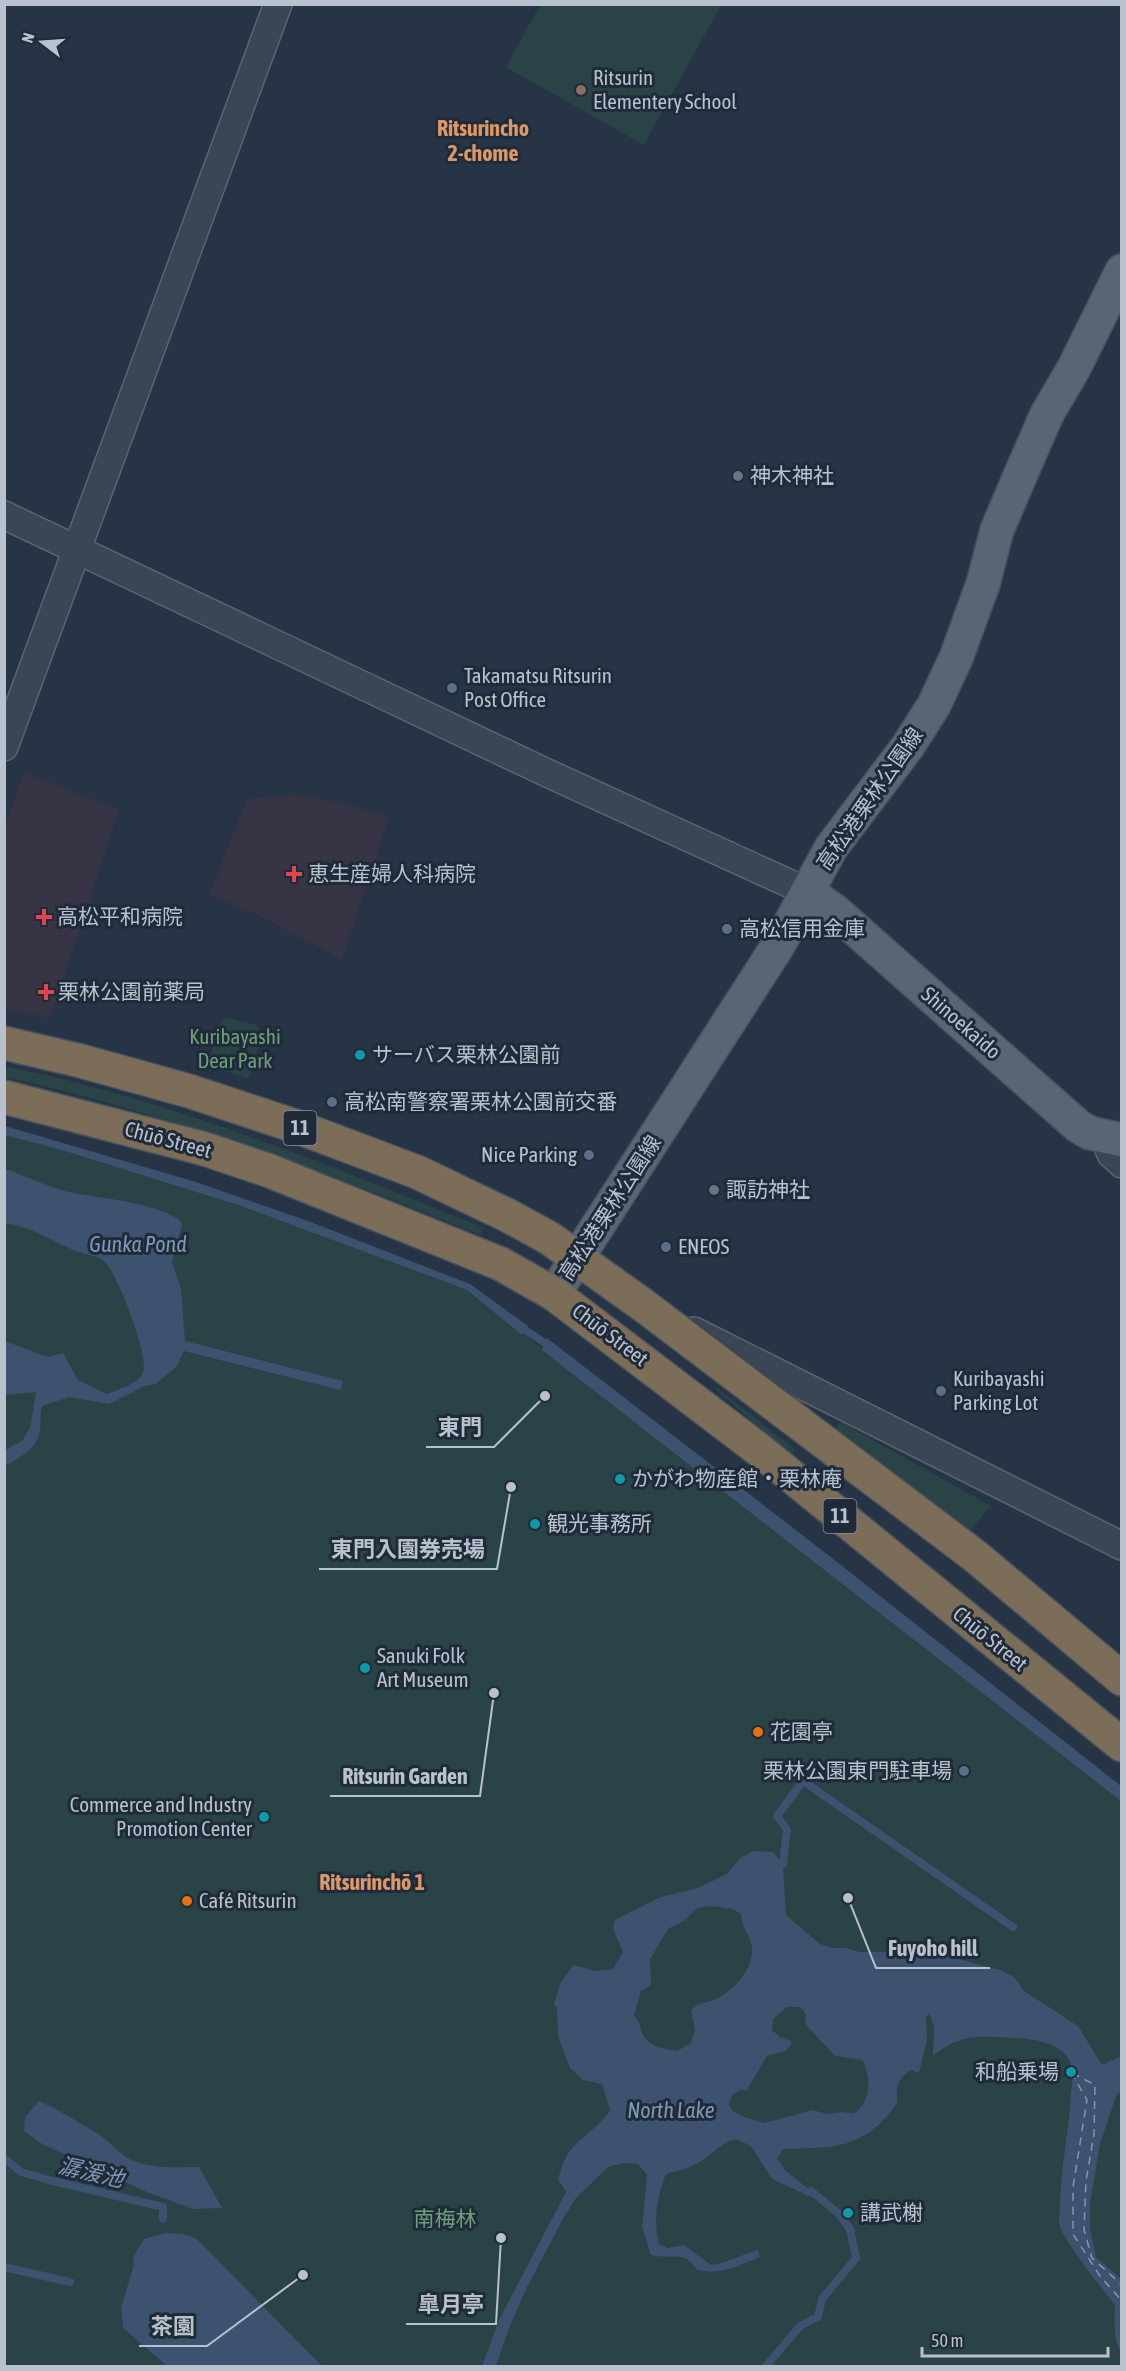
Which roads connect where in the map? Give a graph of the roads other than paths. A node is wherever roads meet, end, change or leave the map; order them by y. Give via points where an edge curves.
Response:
1 (279, 4) edge
2 (1122, 271) edge
3 (4, 514) edge
4 (79, 549) junction
5 (4, 747) edge
6 (808, 892) junction
7 (4, 1043) edge
8 (4, 1097) edge
9 (1112, 1138) edge
10 (1122, 1164) edge
11 (578, 1259) junction
12 (554, 1294) junction
13 (643, 1305) junction
14 (1122, 1546) edge
15 (1122, 1679) edge
16 (1122, 1745) edge

1 - 4 street
2 - 6 main road, 高松港栗林公園線 via 1047,414 1020,476 997,530 977,602 944,685 908,746 831,848
3 - 4 street
4 - 5 street
4 - 6 street via 545,772
6 - 9 main road, Shinoekaido via 836,912 1078,1126
6 - 11 main road, 高松港栗林公園線 via 779,944
7 - 11 highway, Chūō Street / 11 via 189,1090 351,1146 507,1215
8 - 12 highway, Chūō Street / 11 via 205,1149 270,1171 501,1264
9 - 10 street via 1111,1154
11 - 12 main road, 高松港栗林公園線
11 - 13 highway, Chūō Street / 11
12 - 16 highway, Chūō Street / 11 via 758,1449
13 - 14 street
13 - 15 highway, Chūō Street / 11 via 975,1556

